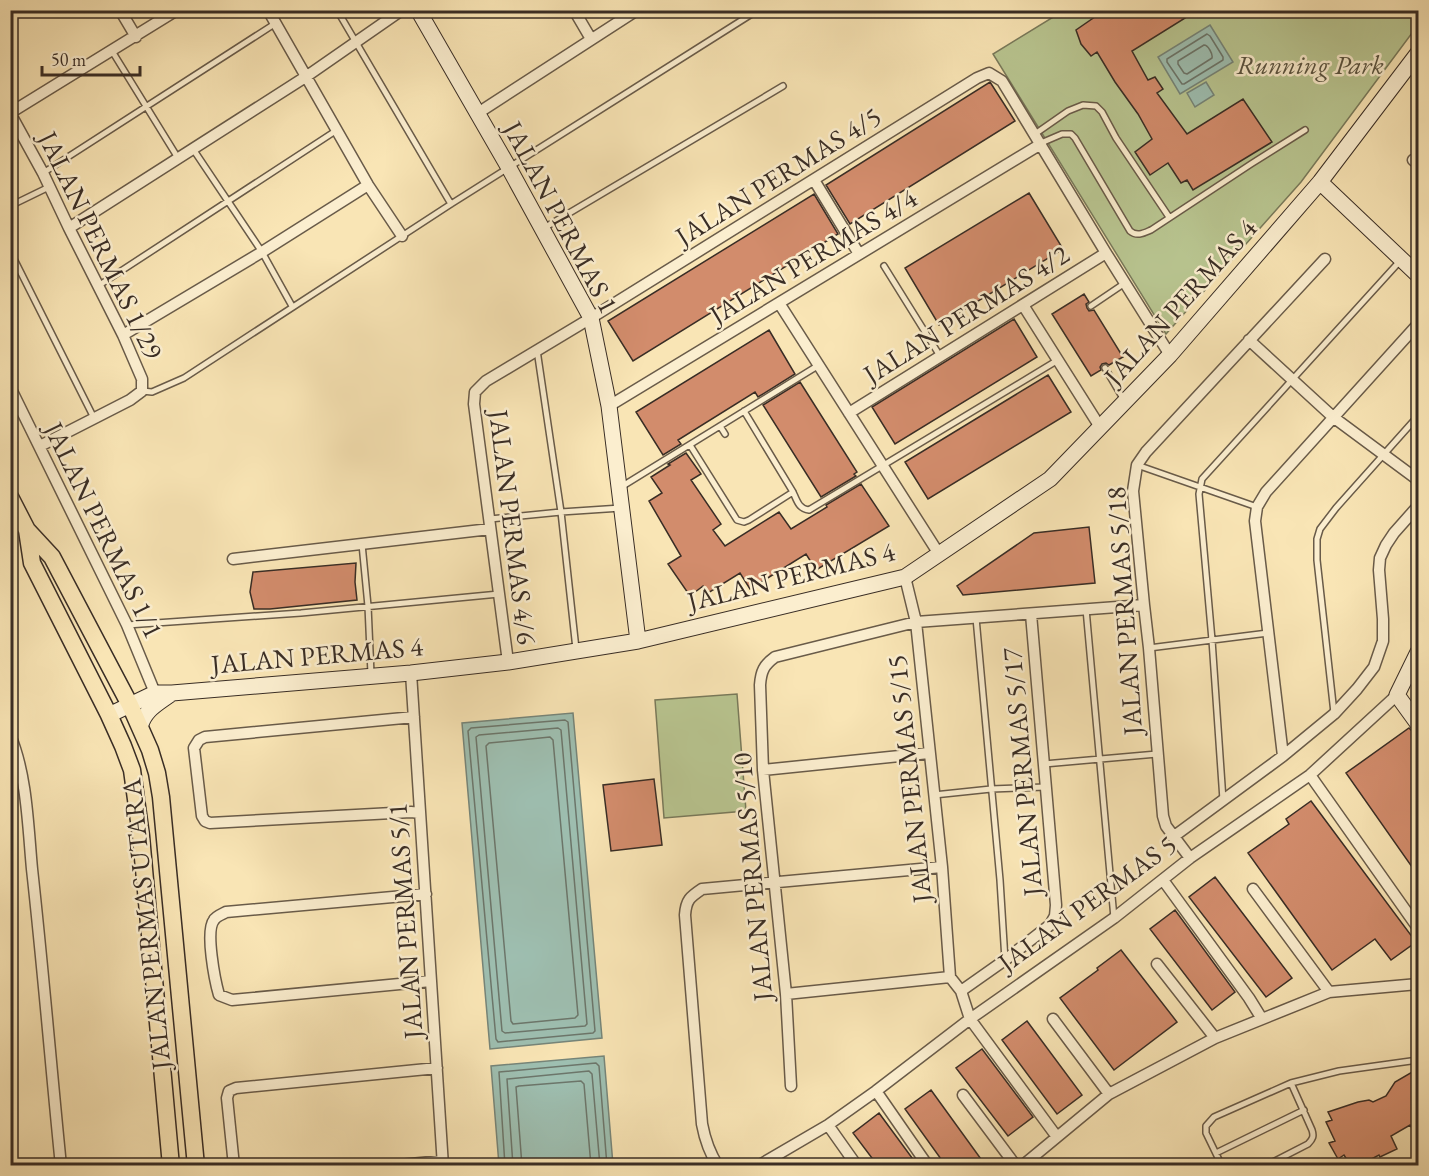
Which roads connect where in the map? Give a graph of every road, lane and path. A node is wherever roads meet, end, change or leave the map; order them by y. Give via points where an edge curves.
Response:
1 (120, 10) edge
2 (177, 10) edge
3 (268, 10) edge
4 (337, 10) edge
5 (402, 10) edge
6 (418, 10) edge
7 (574, 10) edge
8 (638, 10) edge
9 (758, 10) edge
10 (276, 23) junction
11 (136, 37) junction
12 (591, 39) junction
13 (356, 42) junction
14 (112, 51) junction
15 (1419, 53) edge
16 (307, 76) junction
17 (783, 86) dead end
18 (146, 106) junction
19 (10, 113) edge
20 (478, 113) junction
21 (338, 130) junction
22 (1305, 130) dead end
23 (1038, 139) junction
24 (193, 149) junction
25 (178, 158) junction
26 (509, 168) junction
27 (43, 172) junction
28 (814, 180) junction
29 (1320, 182) junction
30 (368, 185) junction
31 (50, 187) junction
32 (228, 201) junction
33 (451, 204) junction
34 (10, 206) edge
35 (1169, 217) junction
36 (69, 228) junction
37 (543, 229) junction
38 (402, 236) junction
39 (10, 251) edge
40 (262, 252) junction
41 (1106, 253) junction
42 (859, 254) junction
43 (1402, 258) junction
44 (1325, 259) dead end
45 (884, 266) dead end
46 (1419, 275) edge
47 (1125, 283) junction
48 (98, 286) junction
49 (779, 303) junction
50 (1023, 305) junction
51 (292, 306) junction
52 (1091, 306) dead end
53 (591, 318) junction
54 (1419, 324) edge
55 (123, 335) junction
56 (1249, 340) junction
57 (537, 350) junction
58 (1170, 355) junction
59 (940, 356) junction
60 (1058, 360) junction
61 (819, 365) junction
62 (1105, 368) dead end
63 (1293, 379) junction
64 (10, 387) edge
65 (142, 391) junction
66 (1125, 402) junction
67 (609, 406) junction
68 (744, 411) junction
69 (849, 413) junction
70 (1419, 416) edge
71 (1333, 417) junction
72 (94, 418) junction
73 (720, 426) junction
74 (1100, 427) junction
75 (725, 434) dead end
76 (690, 445) junction
77 (40, 446) junction
78 (1383, 455) junction
79 (1137, 465) junction
80 (883, 466) junction
81 (1419, 480) edge
82 (620, 487) junction
83 (1201, 487) junction
84 (793, 492) junction
85 (12, 502) edge
86 (1419, 506) edge
87 (1257, 507) junction
88 (623, 508) junction
89 (561, 512) junction
90 (489, 524) junction
91 (27, 530) junction
92 (362, 544) junction
93 (939, 554) junction
94 (233, 559) dead end
95 (905, 577) junction
96 (499, 594) junction
97 (1144, 605) junction
98 (368, 606) junction
99 (1086, 609) junction
100 (1031, 614) junction
101 (976, 618) junction
102 (916, 622) junction
103 (127, 625) junction
104 (1268, 633) junction
105 (1212, 640) junction
106 (638, 641) junction
107 (1149, 648) junction
108 (576, 651) junction
109 (1419, 652) edge
110 (508, 662) junction
111 (411, 673) junction
112 (371, 677) junction
113 (155, 693) junction
114 (172, 693) junction
115 (1397, 695) junction
116 (130, 705) junction
117 (1334, 714) junction
118 (109, 715) junction
119 (414, 717) junction
120 (1419, 724) edge
121 (140, 727) junction
122 (10, 735) edge
123 (929, 753) junction
124 (1157, 754) junction
125 (1283, 756) junction
126 (1101, 758) junction
127 (1044, 764) junction
128 (763, 770) junction
129 (1310, 775) junction
130 (1046, 787) junction
131 (991, 789) junction
132 (934, 795) junction
133 (1222, 800) junction
134 (420, 813) junction
135 (1173, 837) junction
136 (1190, 858) junction
137 (942, 867) junction
138 (1163, 880) junction
139 (775, 882) junction
140 (1253, 889) dead end
141 (426, 894) junction
142 (1114, 918) junction
143 (1419, 928) edge
144 (1005, 960) junction
145 (1156, 964) dead end
146 (950, 977) junction
147 (431, 981) junction
148 (1419, 984) edge
149 (961, 991) junction
150 (1329, 992) junction
151 (786, 994) junction
152 (970, 1019) junction
153 (1053, 1019) dead end
154 (1262, 1019) junction
155 (1215, 1038) junction
156 (1419, 1060) edge
157 (437, 1068) junction
158 (1291, 1083) junction
159 (791, 1086) dead end
160 (876, 1091) junction
161 (1109, 1094) junction
162 (963, 1095) dead end
163 (1304, 1110) junction
164 (828, 1125) junction
165 (1057, 1137) junction
166 (1216, 1153) junction
167 (775, 1156) junction
168 (443, 1163) edge
169 (61, 1166) edge
170 (171, 1166) edge
171 (196, 1166) edge
172 (234, 1166) edge
173 (388, 1166) edge
174 (718, 1166) edge
175 (758, 1166) edge
176 (782, 1166) edge
177 (857, 1166) edge
178 (928, 1166) edge
179 (1016, 1166) edge
180 (1022, 1166) edge
181 (1222, 1166) edge
182 (1265, 1166) edge

1 - 11 street
2 - 11 street
3 - 10 street
4 - 13 lane
5 - 13 street
6 - 20 street, JALAN PERMAS 1
7 - 12 street
8 - 12 street
9 - 26 lane
10 - 16 street
10 - 18 lane
11 - 14 street
12 - 20 street
13 - 16 street
13 - 33 lane
14 - 18 lane
14 - 19 street
15 - 29 street, JALAN PERMAS 4
16 - 21 street
16 - 24 street
17 - 37 lane
18 - 25 lane
18 - 27 lane
19 - 27 street, JALAN PERMAS 1/29
20 - 26 street, JALAN PERMAS 1
21 - 30 street
21 - 32 lane
22 - 35 lane
23 - 28 street, JALAN PERMAS 4/5 via 1002,81 989,73
23 - 35 lane via 1071,134 1133,233 1146,232
23 - 35 lane via 1068,111 1083,105 1096,106
23 - 41 street
23 - 42 street, JALAN PERMAS 4/4
24 - 25 street
24 - 32 lane
25 - 36 street
26 - 33 lane
26 - 37 street, JALAN PERMAS 1
27 - 31 street, JALAN PERMAS 1/29
28 - 42 street
28 - 53 street, JALAN PERMAS 4/5
29 - 43 street
29 - 58 street, JALAN PERMAS 4
30 - 38 street
30 - 40 street
31 - 34 lane
31 - 36 street, JALAN PERMAS 1/29
32 - 40 lane
32 - 48 lane
33 - 38 lane
36 - 48 street, JALAN PERMAS 1/29
37 - 53 street, JALAN PERMAS 1
38 - 51 lane
39 - 72 lane
40 - 51 lane
40 - 55 street
41 - 47 street
41 - 50 street, JALAN PERMAS 4/2
42 - 49 street, JALAN PERMAS 4/4
43 - 46 street
43 - 63 lane
44 - 56 street, JALAN PERMAS 5/18
45 - 59 lane
47 - 52 lane
47 - 58 street
48 - 55 street, JALAN PERMAS 1/29
49 - 61 street
49 - 67 street, JALAN PERMAS 4/4
50 - 59 street, JALAN PERMAS 4/2
50 - 60 street
51 - 65 lane via 184,378 152,392
53 - 57 street, JALAN PERMAS 4/6
53 - 67 street, JALAN PERMAS 1
54 - 71 street
55 - 65 street, JALAN PERMAS 1/29 via 142,379
56 - 63 street
56 - 79 street, JALAN PERMAS 5/18
57 - 89 lane
57 - 90 street, JALAN PERMAS 4/6 via 475,392
58 - 66 street, JALAN PERMAS 4
59 - 69 street, JALAN PERMAS 4/2
60 - 74 street
60 - 80 lane
61 - 68 lane
61 - 69 street
62 - 66 lane
63 - 71 street
63 - 83 lane via 1202,479
64 - 77 street, JALAN PERMAS 1/1
65 - 72 street, JALAN PERMAS 1/29
66 - 74 street, JALAN PERMAS 4
67 - 82 street, JALAN PERMAS 1
68 - 73 lane
68 - 84 lane
69 - 80 street
70 - 78 lane
71 - 78 street
71 - 87 street
72 - 77 street, JALAN PERMAS 1/29
73 - 75 lane
73 - 76 lane
74 - 93 street, JALAN PERMAS 4 via 1050,479
76 - 82 lane
76 - 84 lane via 737,520 749,520
77 - 103 street, JALAN PERMAS 1/1
78 - 81 street
78 - 117 lane via 1336,508 1317,539
79 - 83 lane
79 - 97 street, JALAN PERMAS 5/18 via 1133,491
80 - 84 lane via 809,510 799,506
80 - 93 street
82 - 88 street, JALAN PERMAS 1
83 - 87 lane
83 - 105 lane
85 - 91 main road, JALAN PERMAS UTARA
86 - 117 street via 1394,533 1380,558 1383,641 1374,667
87 - 104 street via 1255,521
88 - 89 lane
88 - 106 street, JALAN PERMAS 1
89 - 90 lane
89 - 108 lane
90 - 92 street
90 - 96 street, JALAN PERMAS 4/6
91 - 116 main road, JALAN PERMAS UTARA via 52,557
91 - 118 main road, JALAN PERMAS UTARA via 32,562
92 - 94 street
92 - 98 lane
93 - 95 street, JALAN PERMAS 4
95 - 102 street, JALAN PERMAS 5/15
95 - 106 street, JALAN PERMAS 4
96 - 98 lane
96 - 110 street, JALAN PERMAS 4/6
97 - 99 street
97 - 107 street, JALAN PERMAS 5/18
98 - 103 lane
98 - 112 lane
99 - 100 street
99 - 126 lane
100 - 101 street
100 - 127 street, JALAN PERMAS 5/17
101 - 102 street
101 - 131 lane
102 - 123 street, JALAN PERMAS 5/15
102 - 128 street, JALAN PERMAS 5/10 via 775,657 765,664 760,685
103 - 113 street, JALAN PERMAS 1/1
104 - 105 lane
104 - 125 street
105 - 107 lane
105 - 133 lane
106 - 108 street, JALAN PERMAS 4
107 - 124 street, JALAN PERMAS 5/18
108 - 110 street, JALAN PERMAS 4
109 - 115 street, JALAN PERMAS 5
110 - 111 street, JALAN PERMAS 4
111 - 112 street, JALAN PERMAS 4
111 - 119 street, JALAN PERMAS 5/1
112 - 114 street, JALAN PERMAS 4
113 - 114 street, JALAN PERMAS 4
113 - 116 street, JALAN PERMAS 4
114 - 121 street via 149,710
115 - 120 street
115 - 129 street, JALAN PERMAS 5
116 - 118 street, JALAN PERMAS 4
116 - 121 main road, JALAN PERMAS UTARA
117 - 125 street
118 - 170 main road, JALAN PERMAS UTARA via 132,770 136,798
119 - 134 street, JALAN PERMAS 5/1
119 - 134 street via 205,737 194,748 202,816 210,824
121 - 171 main road, JALAN PERMAS UTARA via 157,773 161,797
122 - 169 street via 22,776
123 - 128 street
123 - 132 street, JALAN PERMAS 5/15
124 - 126 lane
124 - 135 street, JALAN PERMAS 5/18 via 1163,816
125 - 133 street
126 - 127 lane
126 - 142 lane
127 - 130 street, JALAN PERMAS 5/17
128 - 139 street, JALAN PERMAS 5/10
129 - 136 street, JALAN PERMAS 5
129 - 143 street
130 - 131 lane
130 - 144 street, JALAN PERMAS 5/17 via 1055,916 1050,925
131 - 132 lane
131 - 144 lane
132 - 137 street, JALAN PERMAS 5/15
133 - 135 street
134 - 141 street, JALAN PERMAS 5/1
135 - 136 street, JALAN PERMAS 5/18
136 - 138 street, JALAN PERMAS 5
137 - 139 street
137 - 146 street, JALAN PERMAS 5/15
138 - 142 street, JALAN PERMAS 5
138 - 154 street
139 - 151 street, JALAN PERMAS 5/10
139 - 174 street via 702,889 686,904 702,1124
140 - 150 street
141 - 147 street, JALAN PERMAS 5/1
141 - 147 street via 226,912 214,919 209,931 219,995 232,1000
142 - 152 street, JALAN PERMAS 5
144 - 149 street
145 - 155 street
146 - 149 street
146 - 151 street
147 - 157 street, JALAN PERMAS 5/1
148 - 150 street
149 - 152 street
150 - 154 street
151 - 159 street, JALAN PERMAS 5/10
152 - 160 street, JALAN PERMAS 5
152 - 165 street
153 - 161 street
154 - 155 street
155 - 161 street
156 - 158 lane via 1339,1071
157 - 168 street, JALAN PERMAS 5/1
157 - 172 street via 229,1091
158 - 163 lane
158 - 166 lane via 1214,1117 1206,1132
160 - 164 street, JALAN PERMAS 5
160 - 178 street
161 - 165 street
162 - 179 street
163 - 166 lane
163 - 182 lane via 1313,1140
164 - 167 street, JALAN PERMAS 5
164 - 177 street
165 - 180 street
166 - 181 lane
167 - 175 street, JALAN PERMAS 5
167 - 176 street
168 - 173 street

